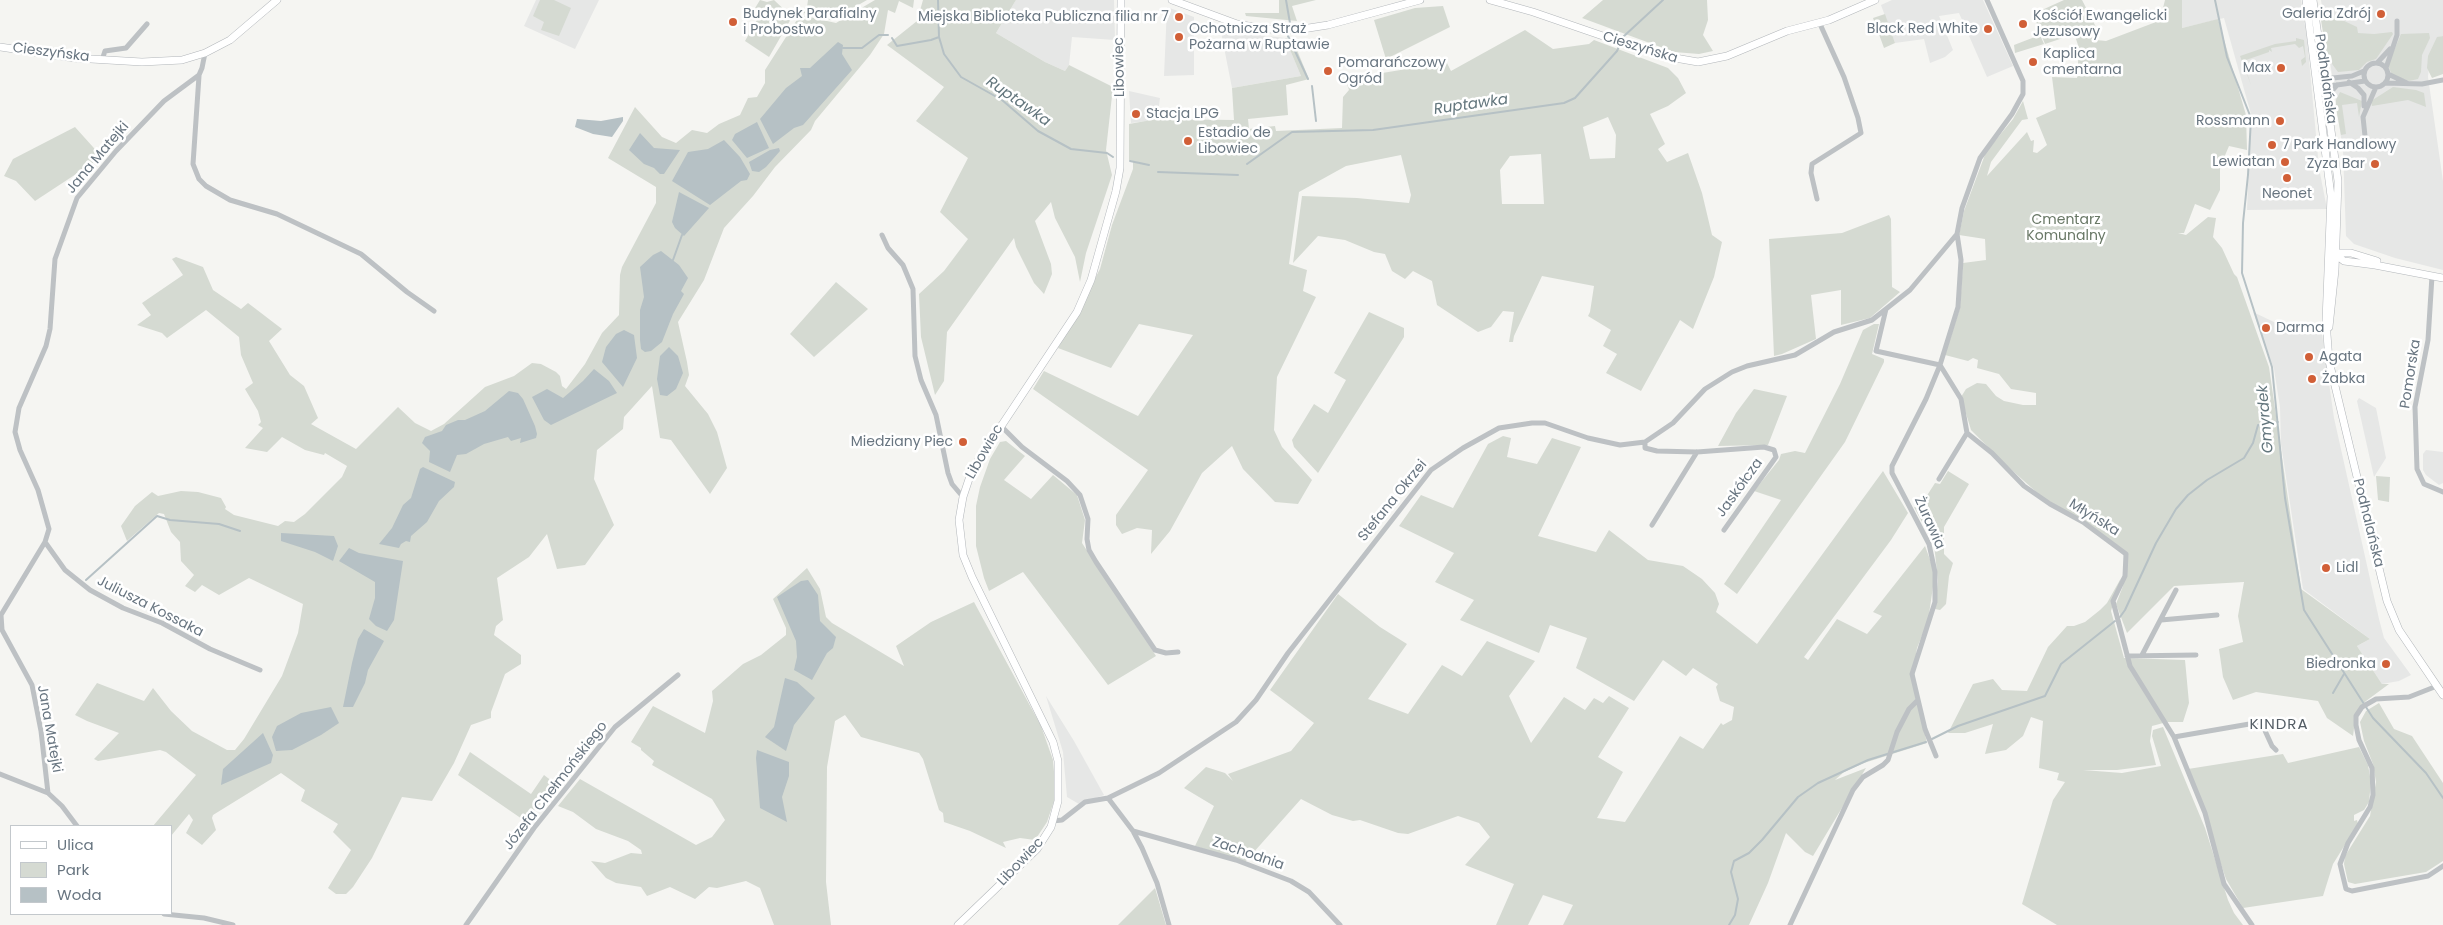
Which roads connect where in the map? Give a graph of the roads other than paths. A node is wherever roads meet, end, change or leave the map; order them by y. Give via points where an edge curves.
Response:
1 (277, 0) edge
2 (1172, 0) edge
3 (1420, 0) edge
4 (1490, 0) edge
5 (1874, 0) edge
6 (1987, 0) edge
7 (2306, 0) edge
8 (2313, 0) edge
9 (1120, 2) edge
10 (2397, 21) dead end
11 (147, 24) dead end
12 (1820, 24) junction
13 (0, 47) edge
14 (2392, 47) junction
15 (205, 54) junction
16 (102, 60) junction
17 (2377, 62) junction
18 (2323, 66) junction
19 (2386, 68) junction
20 (2364, 72) junction
21 (2388, 74) junction
22 (199, 75) junction
23 (2336, 78) junction
24 (2443, 80) edge
25 (2349, 82) junction
26 (2365, 82) junction
27 (2320, 83) junction
28 (2385, 83) junction
29 (2338, 84) junction
30 (2410, 84) junction
31 (2376, 87) junction
32 (2365, 100) junction
33 (2328, 104) junction
34 (2363, 117) junction
35 (2365, 136) dead end
36 (1817, 199) dead end
37 (1957, 234) junction
38 (882, 235) dead end
39 (2336, 235) junction
40 (2329, 246) junction
41 (2351, 253) junction
42 (2336, 255) junction
43 (2344, 261) junction
44 (2328, 262) junction
45 (2401, 269) junction
46 (2335, 270) junction
47 (2432, 276) junction
48 (2443, 278) edge
49 (1886, 309) junction
50 (434, 310) dead end
51 (2327, 337) junction
52 (1940, 365) junction
53 (1000, 425) junction
54 (1967, 433) junction
55 (1645, 442) junction
56 (1696, 452) junction
57 (1939, 479) dead end
58 (2443, 492) edge
59 (963, 497) junction
60 (1652, 525) dead end
61 (1724, 530) dead end
62 (44, 542) junction
63 (2176, 590) dead end
64 (2217, 614) dead end
65 (2161, 620) junction
66 (1178, 652) dead end
67 (2142, 655) junction
68 (2196, 655) dead end
69 (2127, 656) junction
70 (260, 670) dead end
71 (678, 675) dead end
72 (2437, 686) junction
73 (2443, 694) edge
74 (1917, 701) junction
75 (2174, 737) junction
76 (2276, 750) dead end
77 (1936, 756) dead end
78 (0, 774) edge
79 (48, 793) junction
80 (1108, 798) junction
81 (1053, 820) junction
82 (76, 825) edge
83 (1133, 831) junction
84 (2443, 866) edge
85 (172, 915) edge
86 (233, 925) edge
87 (466, 925) edge
88 (958, 925) edge
89 (1169, 925) edge
90 (1340, 925) edge
91 (1790, 925) edge
92 (2252, 925) edge

1 - 15 street, Cieszyńska via 238,34
2 - 3 street via 1237,24 1288,30 1328,25
4 - 12 street, Cieszyńska via 1666,58 1698,62 1727,56 1786,31
5 - 12 street, Cieszyńska
6 - 37 street, Stefana Okrzei via 2024,88 2012,114 1980,158 1962,208
7 - 27 street, Podhalańska
8 - 18 street, Podhalańska
9 - 53 street, Libowiec via 1121,157 1111,210 1085,296 1077,312
10 - 14 street via 2397,35
11 - 16 street, Cieszyńska via 126,48 105,51
12 - 36 street via 1844,77 1861,133 1812,164
13 - 16 street, Cieszyńska
14 - 17 street
14 - 19 street
15 - 16 street, Cieszyńska via 162,62
15 - 22 street
17 - 19 street
17 - 20 street via 2367,65
18 - 23 street
18 - 27 street, Podhalańska
19 - 21 street
20 - 23 street
20 - 26 street
21 - 28 street
21 - 30 street
22 - 50 street via 193,164 199,179 230,200 276,214 361,254
22 - 62 street, Jana Matejki via 164,101 78,195 55,259 50,329 19,408 16,432 49,529
23 - 27 street
24 - 30 street
25 - 26 street
25 - 29 street
25 - 32 street via 2358,88
26 - 31 street
26 - 32 street
27 - 29 street
27 - 33 street, Podhalańska
27 - 40 street, Podhalańska via 2318,99 2331,196
28 - 30 street
28 - 31 street
29 - 33 street via 2330,93
31 - 34 street
32 - 34 street
33 - 39 street, Podhalańska via 2338,181
34 - 35 street
37 - 49 street, Stefana Okrzei via 1910,290
37 - 52 street, Stefana Okrzei via 1961,260 1958,307
38 - 59 street via 910,283 915,356 936,415 948,473
39 - 41 street
39 - 42 street, Podhalańska
40 - 42 street
40 - 44 street, Podhalańska
41 - 42 street
41 - 45 street
42 - 43 street
42 - 44 street
42 - 46 street, Podhalańska
43 - 45 street
43 - 46 street
44 - 51 street, Podhalańska
45 - 47 street
46 - 51 street, Podhalańska
47 - 48 street
47 - 58 street, Pomorska via 2428,340 2415,407 2417,469 2424,484
49 - 52 street via 1876,352
49 - 55 street, Stefana Okrzei via 1872,320 1834,332 1795,355 1732,372 1705,389 1673,423
51 - 72 street, Podhalańska via 2329,362 2387,601 2399,630
52 - 54 street via 1961,399
52 - 74 street, Żurawia via 1892,466 1892,473 1929,544 1935,572 1935,602 1912,674
53 - 59 street, Libowiec via 972,470
53 - 66 street via 1080,495 1088,519 1089,550 1096,562 1155,650
54 - 57 street
54 - 69 street, Młyńska via 2024,486 2083,522 2126,554 2124,576 2114,601
55 - 56 street, Jaskółcza via 1645,448 1657,451
55 - 80 street, Stefana Okrzei via 1620,445 1532,423 1499,428 1442,462 1431,470 1362,558 1248,710 1159,773
56 - 60 street
56 - 61 street, Jaskółcza via 1764,447 1776,452 1776,457
59 - 81 street, Libowiec via 958,530 963,555 1053,742 1060,781
62 - 70 street, Juliusza Kossaka via 65,570 90,590
62 - 79 street, Jana Matejki via 1,615 2,630 32,685
63 - 65 street
64 - 65 street
65 - 67 street
67 - 68 street
67 - 69 street
69 - 75 street, Młyńska via 2133,674
71 - 87 street, Józefa Chełmońskiego via 614,727 534,828
72 - 73 street, Podhalańska
72 - 84 street via 2409,698 2369,702 2356,716 2359,740 2372,768 2373,795 2370,807 2342,855 2341,871 2346,889 2361,889 2428,876
74 - 77 street, Żurawia
74 - 91 street via 1897,732 1888,760 1863,777 1853,790
75 - 76 street via 2261,722
75 - 92 street, Młyńska via 2205,813 2224,884
78 - 79 street
79 - 82 street, Jana Matejki
80 - 81 street, Stefana Okrzei via 1092,799 1062,820
80 - 83 street
81 - 88 street, Libowiec via 1037,849
83 - 89 street via 1157,883
83 - 90 street, Zachodnia via 1236,860 1291,881 1309,892
85 - 86 street

